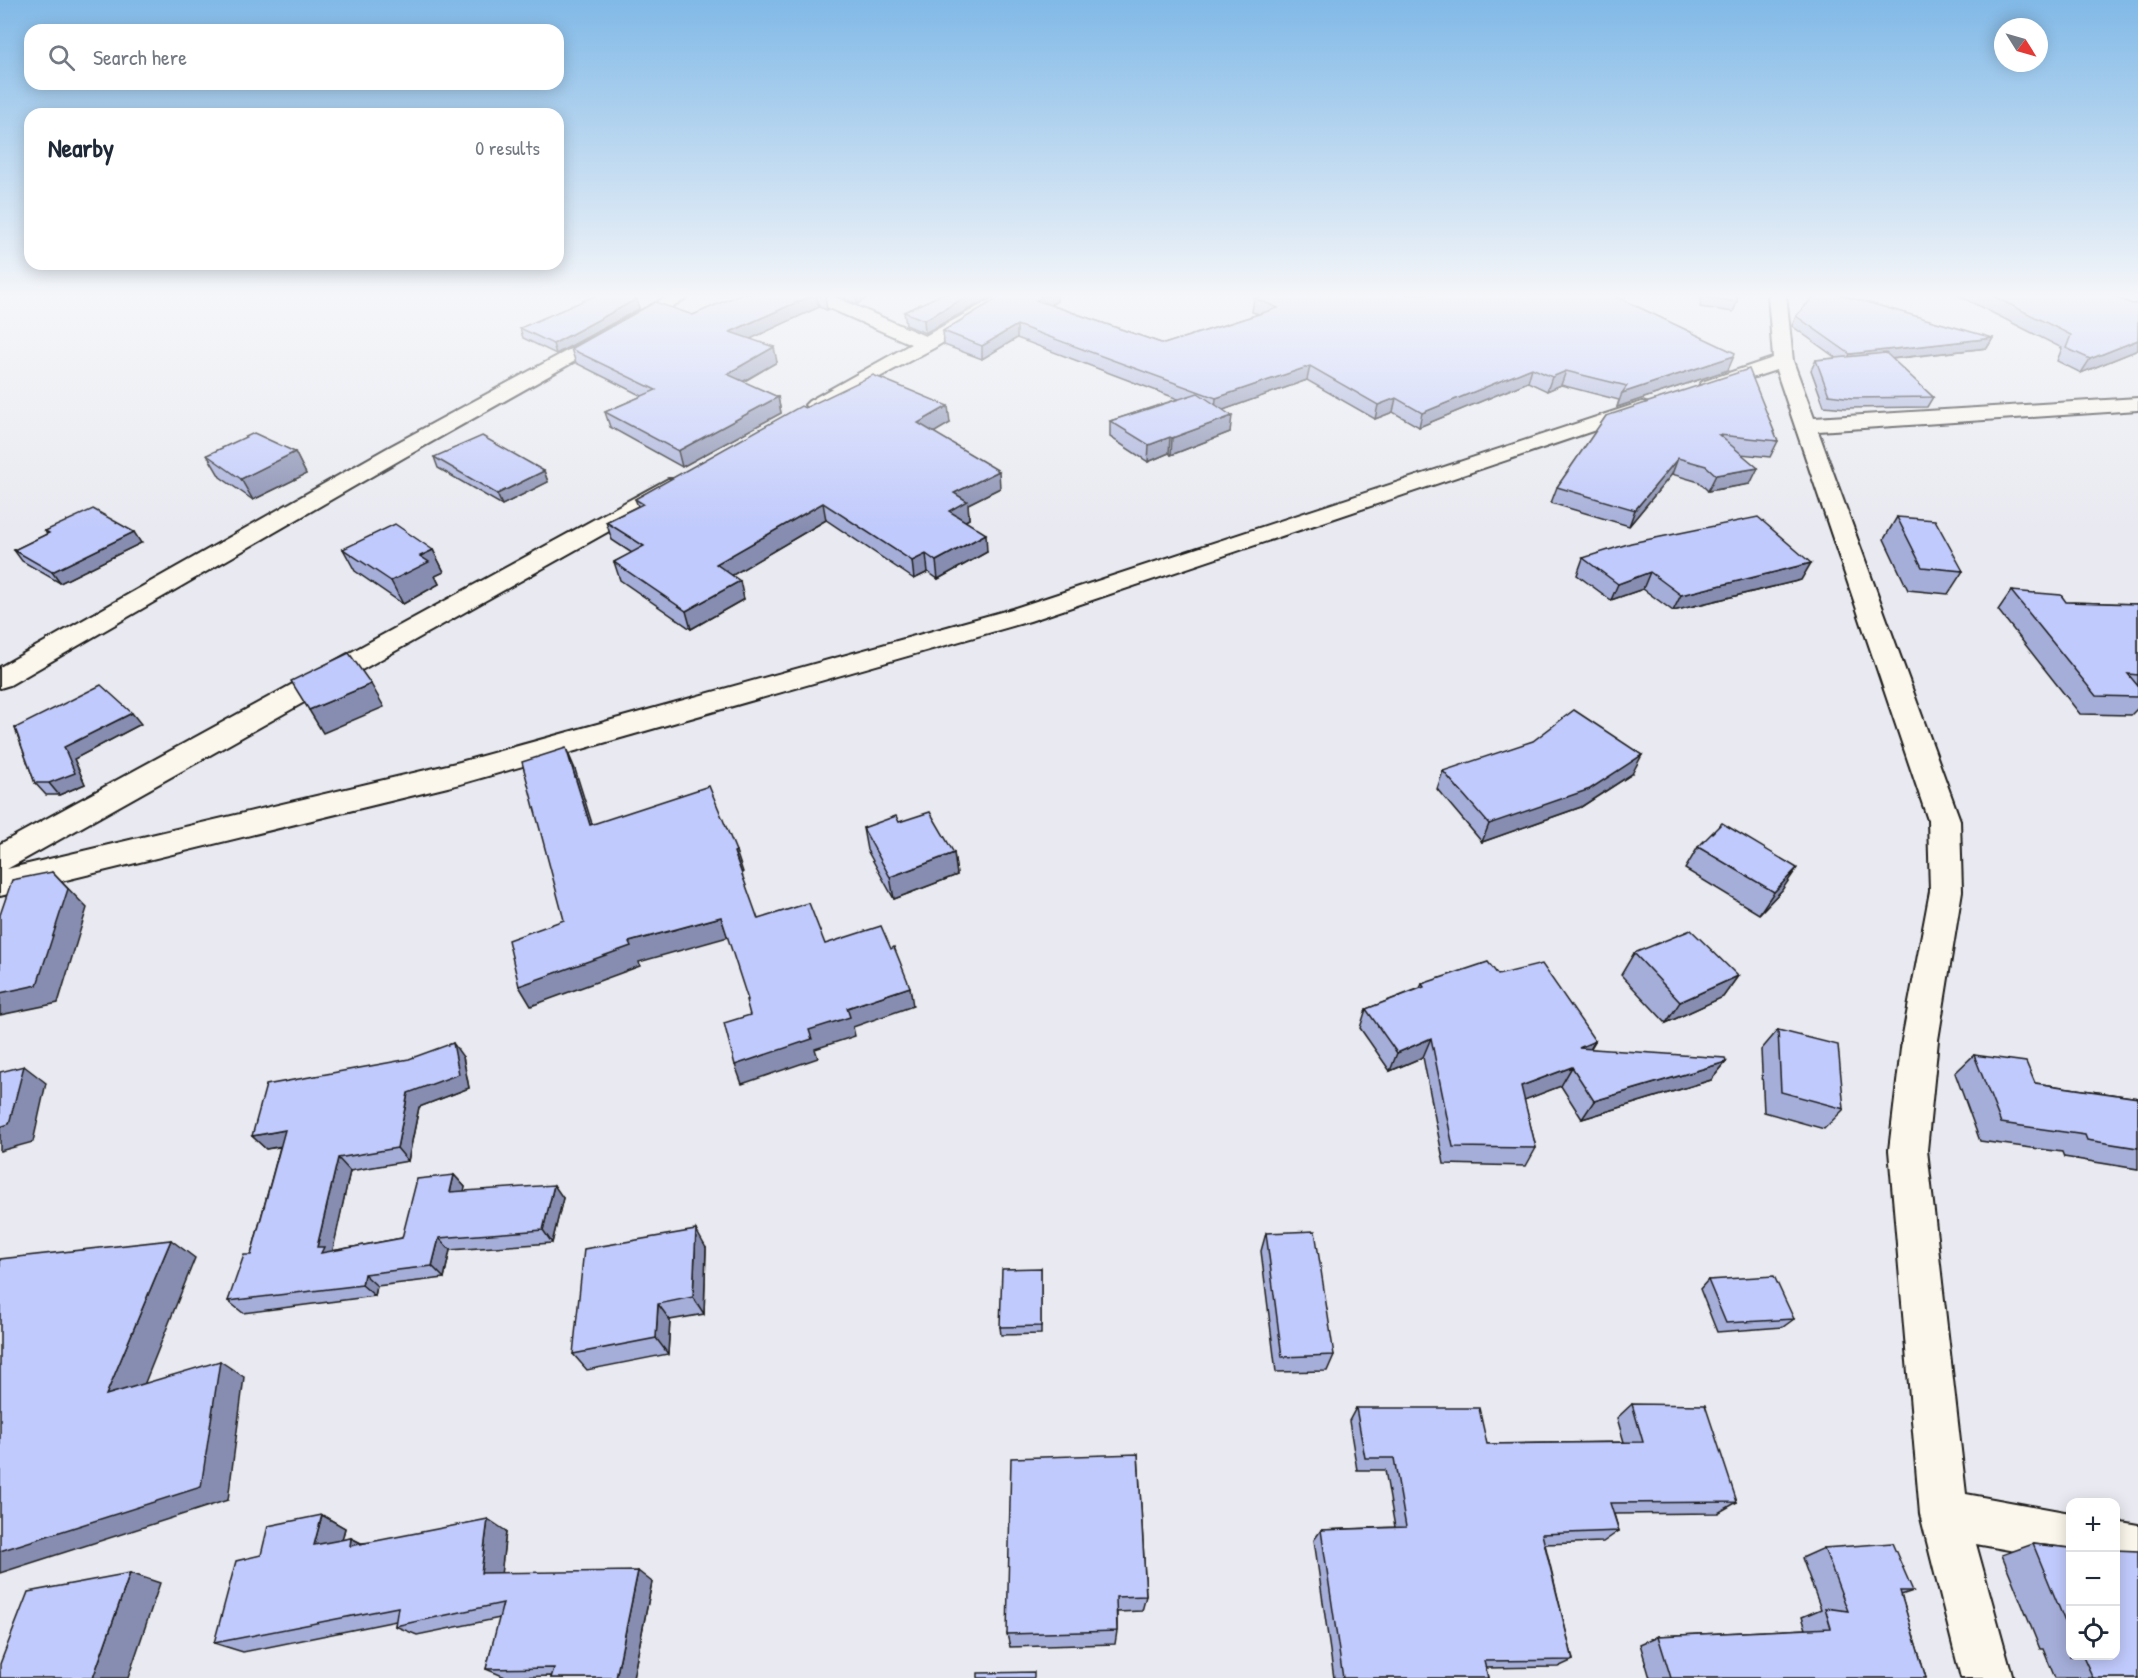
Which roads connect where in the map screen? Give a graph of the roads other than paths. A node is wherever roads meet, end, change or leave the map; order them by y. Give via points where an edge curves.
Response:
1 (542, 372) edge
2 (876, 372) edge
3 (1751, 372) edge
4 (1787, 372) edge
5 (2138, 404) edge
6 (792, 419) edge
7 (1806, 425) junction
8 (698, 471) edge
9 (0, 679) edge
10 (0, 860) edge
11 (0, 883) edge
12 (1944, 1514) junction
13 (2066, 1536) edge
14 (2120, 1546) edge
15 (2138, 1549) edge
16 (1987, 1678) edge

1 - 9 street
2 - 6 street
3 - 11 street via 1022,615 460,773
4 - 7 street
5 - 7 street
7 - 12 street via 1944,820 1946,891 1920,1040 1908,1150
8 - 10 street
12 - 13 street
12 - 16 street
14 - 15 street

